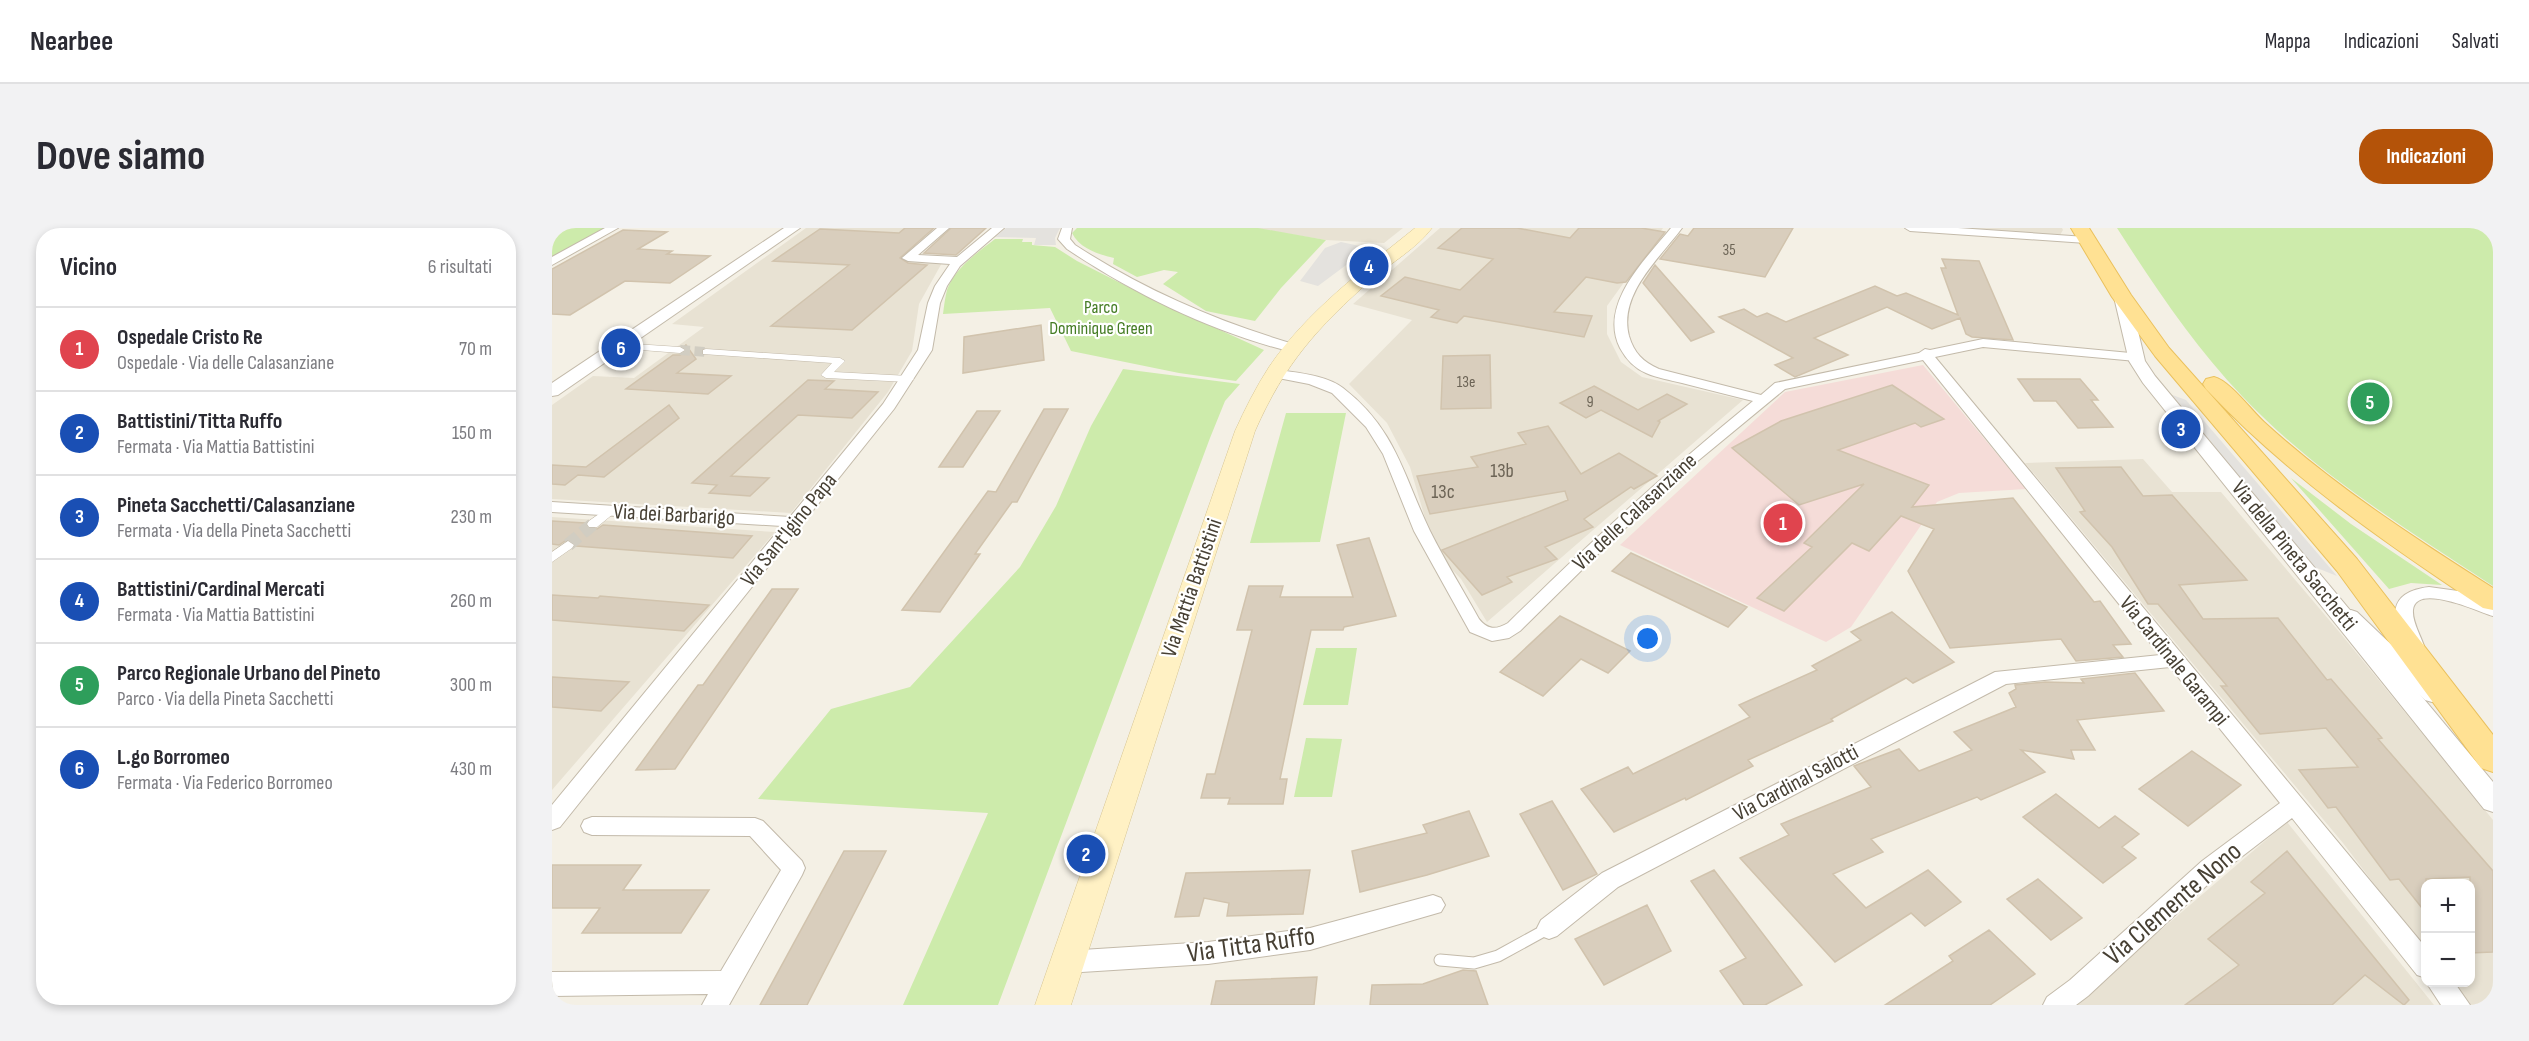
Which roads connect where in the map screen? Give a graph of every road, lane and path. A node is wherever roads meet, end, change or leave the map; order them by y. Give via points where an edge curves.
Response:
1 (613, 228) edge
2 (793, 228) edge
3 (944, 228) edge
4 (999, 228) edge
5 (1067, 228) edge
6 (1424, 228) edge
7 (1677, 228) edge
8 (1910, 228) edge
9 (2089, 232) edge
10 (960, 261) junction
11 (552, 262) edge
12 (2122, 297) junction
13 (619, 346) junction
14 (1292, 348) junction
15 (680, 350) tunnel mouth
16 (706, 352) tunnel mouth
17 (1925, 353) junction
18 (2136, 357) junction
19 (1273, 372) junction
20 (909, 378) junction
21 (552, 391) edge
22 (1762, 399) junction
23 (552, 507) edge
24 (609, 511) junction
25 (796, 522) junction
26 (593, 524) tunnel mouth
27 (568, 545) tunnel mouth
28 (552, 558) edge
29 (2317, 583) junction
30 (2493, 601) edge
31 (2493, 610) edge
32 (2419, 659) junction
33 (2173, 660) junction
34 (2485, 749) edge
35 (2493, 801) edge
36 (2292, 806) junction
37 (552, 821) edge
38 (592, 825) dead end
39 (1433, 905) dead end
40 (1549, 928) joint
41 (1440, 960) dead end
42 (1066, 962) junction
43 (2421, 962) edge
44 (728, 982) junction
45 (552, 984) edge
46 (2442, 987) edge
47 (715, 1005) edge
48 (1053, 1005) edge
49 (2056, 1005) edge
50 (2457, 1005) edge

1 - 11 street
2 - 13 street
3 - 10 street via 908,258
4 - 10 street, Via Sant'Igino Papa
5 - 14 street via 1064,239 1071,247 1170,303 1261,340
6 - 14 main road, Via Mattia Battistini via 1325,311
7 - 22 street via 1624,303 1620,328 1630,355 1654,372
8 - 9 street
9 - 12 main road, Via della Pineta Sacchetti
9 - 30 main road via 2187,354 2260,433 2344,501
10 - 20 street, Via Sant'Igino Papa via 938,293 927,344
12 - 18 street, Via della Pineta Sacchetti
12 - 32 main road, Via della Pineta Sacchetti via 2174,366 2348,565
13 - 15 street
13 - 21 street
14 - 19 main road, Via Mattia Battistini
16 - 20 street via 840,361 826,375
17 - 18 street, Via delle Calasanziane via 1983,343
17 - 22 street, Via delle Calasanziane via 1784,385
17 - 33 street, Via Cardinale Garampi
18 - 29 street, Via della Pineta Sacchetti via 2149,379
19 - 22 street, Via delle Calasanziane via 1337,390 1372,424 1391,454 1422,531 1472,623 1491,636 1514,627 1675,474
19 - 42 main road, Via Mattia Battistini via 1241,442
20 - 25 street, Via Sant'Igino Papa
23 - 24 street, Via dei Barbarigo
24 - 25 street, Via dei Barbarigo
24 - 26 street
25 - 37 street, Via Sant'Igino Papa
27 - 28 street
29 - 34 street
29 - 35 street, Via della Pineta Sacchetti
31 - 32 street, Via della Pineta Sacchetti via 2441,594 2420,593 2410,597 2405,615
32 - 34 main road, Via della Pineta Sacchetti
33 - 36 street, Via Cardinale Garampi
33 - 40 street, Via Cardinal Salotti via 2002,677 1610,880
36 - 43 street, Via Cardinale Garampi
36 - 49 street, Via Clemente Nono via 2210,868
38 - 44 street via 755,827 794,868
39 - 42 street, Via Titta Ruffo via 1310,939 1208,953
40 - 41 lane, Via Cardinal Salotti via 1498,956 1474,963
42 - 48 main road, Via Mattia Battistini
44 - 45 street
44 - 47 street
46 - 50 street

